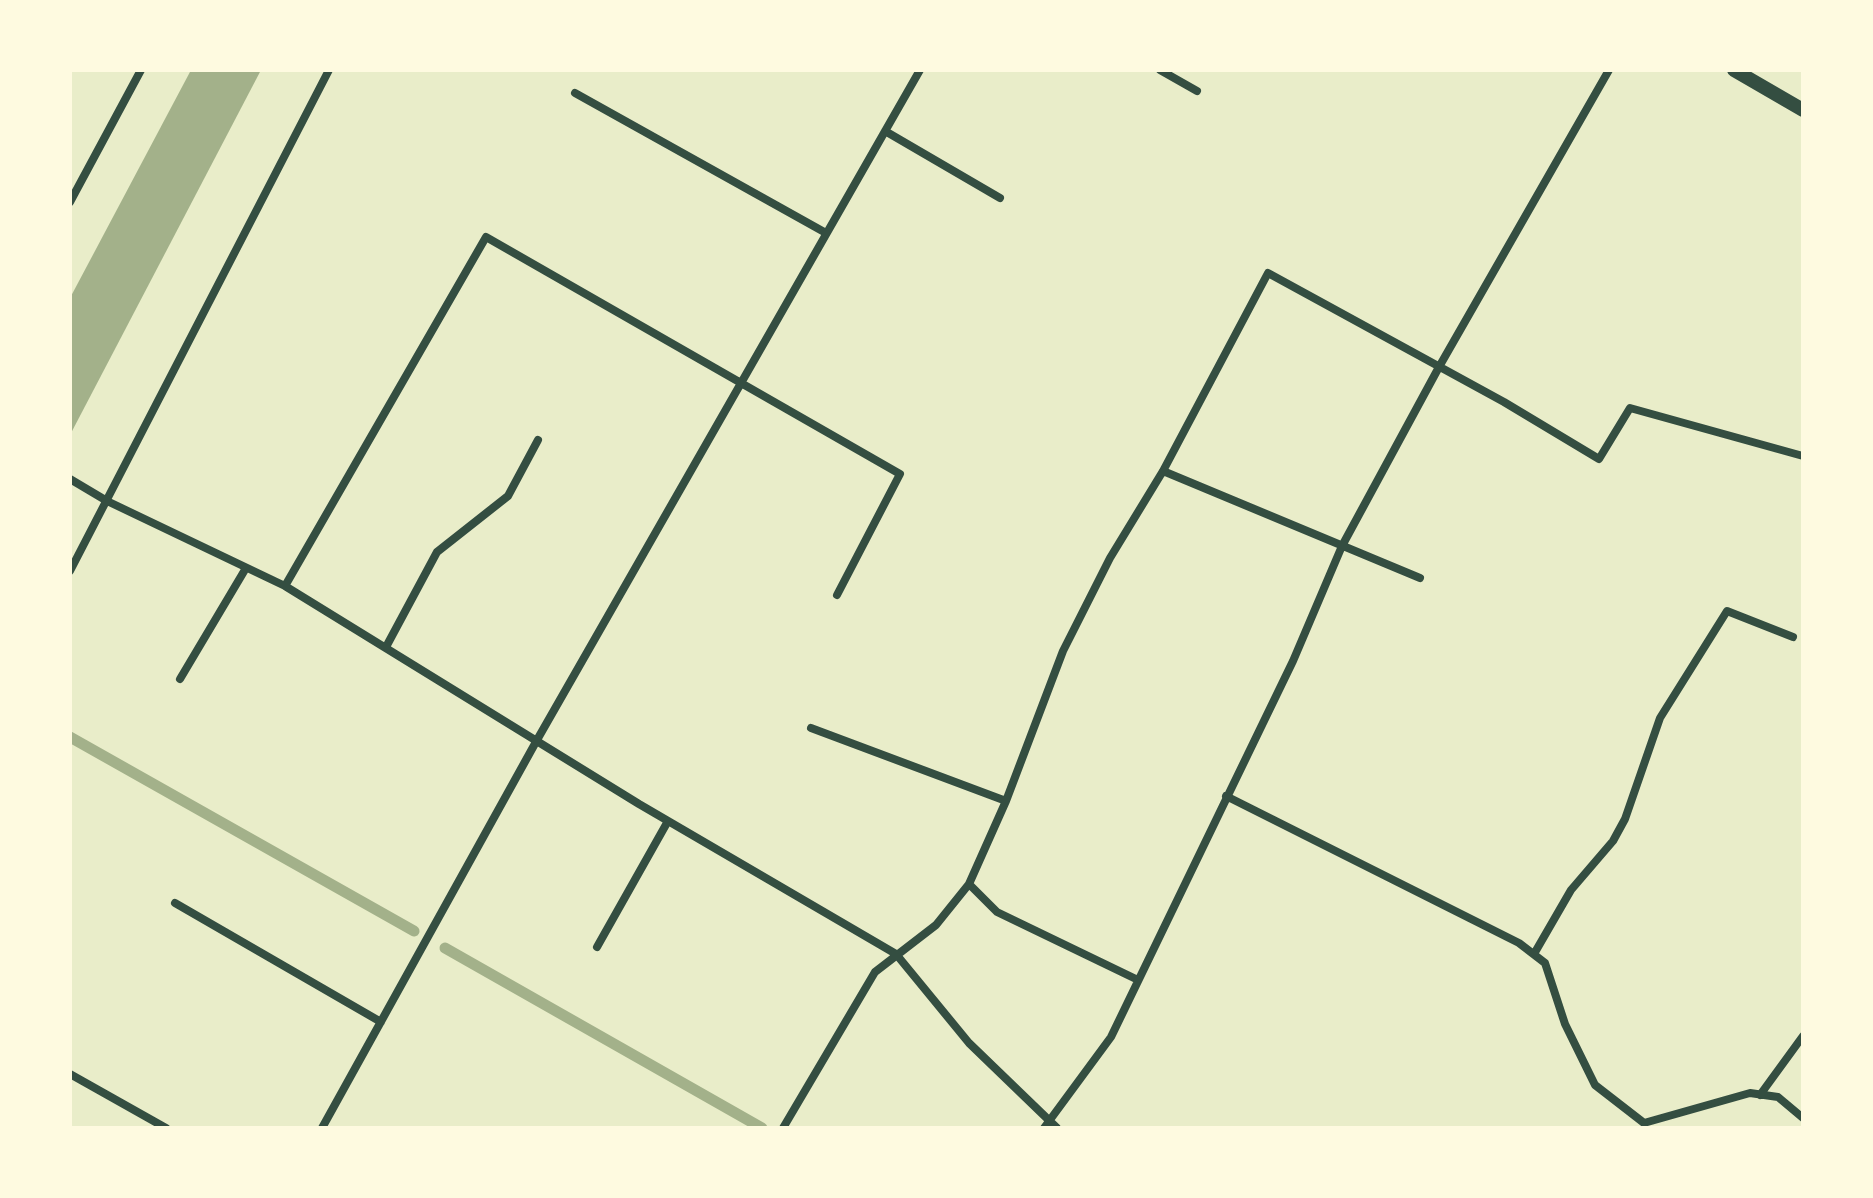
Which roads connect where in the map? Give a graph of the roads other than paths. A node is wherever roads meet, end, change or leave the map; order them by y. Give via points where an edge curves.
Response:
1 (141, 70) edge
2 (329, 70) edge
3 (920, 70) edge
4 (1160, 70) edge
5 (1609, 70) edge
6 (1734, 70) edge
7 (1197, 91) dead end
8 (575, 93) dead end
9 (1803, 110) edge
10 (885, 131) junction
11 (1000, 198) dead end
12 (70, 202) edge
13 (826, 233) junction
14 (1439, 367) junction
15 (741, 383) junction
16 (538, 440) dead end
17 (1803, 456) edge
18 (1163, 471) junction
19 (70, 479) edge
20 (107, 501) junction
21 (1342, 546) junction
22 (246, 568) junction
23 (70, 571) edge
24 (1420, 578) dead end
25 (285, 586) junction
26 (837, 595) dead end
27 (1793, 637) dead end
28 (386, 647) junction
29 (180, 679) dead end
30 (811, 728) dead end
31 (537, 740) junction
32 (1226, 796) junction
33 (1006, 801) junction
34 (668, 821) junction
35 (969, 884) junction
36 (175, 903) dead end
37 (597, 947) dead end
38 (896, 954) junction
39 (1534, 954) junction
40 (1138, 980) junction
41 (381, 1022) junction
42 (1803, 1036) edge
43 (70, 1074) edge
44 (1760, 1095) junction
45 (1803, 1118) edge
46 (1050, 1126) edge
47 (1643, 1126) edge
48 (166, 1128) edge
49 (322, 1128) edge
50 (783, 1128) edge

1 - 12 street
2 - 20 street
3 - 10 street
4 - 7 street
5 - 14 street
6 - 9 street
8 - 13 street
10 - 11 street
10 - 13 street
13 - 15 street
14 - 17 street via 1599,459 1630,408
14 - 18 street via 1268,273
14 - 21 street
15 - 25 street via 486,237
15 - 26 street via 900,474
15 - 31 street
16 - 28 street via 508,496 437,552
18 - 21 street
18 - 33 street via 1110,558 1063,651
19 - 20 street
20 - 22 street
20 - 23 street
21 - 24 street
21 - 32 street
22 - 25 street
22 - 29 street
25 - 28 street
27 - 39 street via 1727,611 1660,718 1613,841 1571,890
28 - 31 street
30 - 33 street
31 - 34 street
31 - 41 street
32 - 39 street
32 - 40 street
33 - 35 street
34 - 37 street
34 - 38 street
35 - 38 street via 936,925
35 - 40 street via 997,912
36 - 41 street
38 - 46 street via 969,1043
38 - 50 street via 875,972
39 - 47 street via 1545,963 1565,1024 1595,1085
40 - 46 street via 1111,1037
41 - 49 street
42 - 44 street
43 - 48 street
44 - 45 street via 1778,1097
44 - 47 street via 1750,1093

